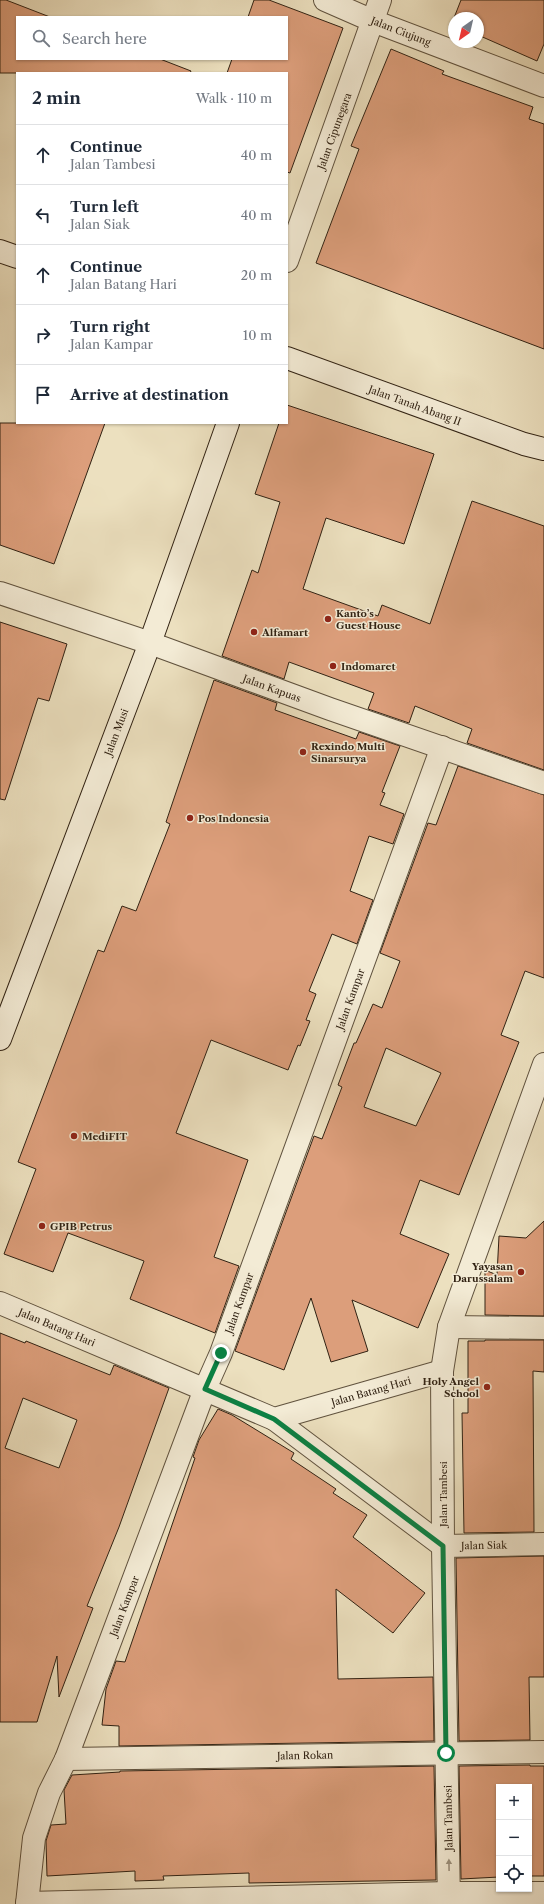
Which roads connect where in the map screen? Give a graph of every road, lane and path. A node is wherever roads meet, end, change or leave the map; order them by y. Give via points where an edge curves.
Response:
1 (325, 0) edge
2 (380, 0) edge
3 (373, 20) junction
4 (544, 86) edge
5 (0, 250) edge
6 (16, 257) edge
7 (288, 258) edge
8 (288, 358) edge
9 (228, 424) edge
10 (544, 449) edge
11 (0, 593) edge
12 (150, 643) junction
13 (442, 747) junction
14 (544, 783) edge
15 (0, 1039) edge
16 (544, 1064) edge
17 (534, 1116) edge
18 (0, 1303) edge
19 (449, 1327) junction
20 (544, 1328) edge
21 (442, 1371) junction
22 (205, 1389) junction
23 (274, 1419) junction
24 (544, 1544) edge
25 (443, 1546) junction
26 (544, 1752) edge
27 (446, 1753) junction
28 (66, 1759) junction
29 (544, 1892) edge
30 (449, 1899) edge
31 (27, 1904) edge

1 - 3 street, Jalan Ciujung
2 - 3 street, Jalan Cipunegara
3 - 4 street, Jalan Ciujung
3 - 7 street, Jalan Cipunegara
5 - 6 street
8 - 10 street, Jalan Tanah Abang II via 517,442
9 - 12 street, Jalan Musi
11 - 12 street, Jalan Kapuas
12 - 13 street, Jalan Kapuas
12 - 15 street, Jalan Musi
13 - 14 street, Jalan Kapuas
13 - 22 street, Jalan Kampar via 221,1353
16 - 17 street
17 - 19 street
18 - 22 street, Jalan Batang Hari
19 - 20 street
19 - 21 street
21 - 23 street, Jalan Batang Hari
21 - 25 street, Jalan Tambesi
22 - 23 street, Jalan Batang Hari
22 - 28 street, Jalan Kampar
23 - 25 street
24 - 25 street, Jalan Siak
25 - 27 street, Jalan Tambesi
26 - 27 street, Jalan Rokan
27 - 28 street, Jalan Rokan
30 -> 27 street, Jalan Tambesi
28 - 31 street, Jalan Kampar via 49,1793 34,1838
29 - 30 street
30 - 31 street

